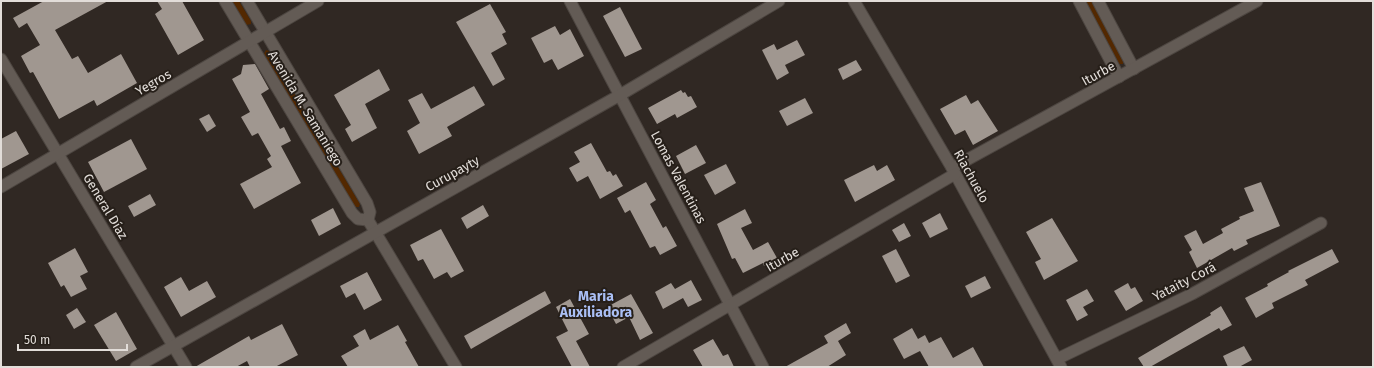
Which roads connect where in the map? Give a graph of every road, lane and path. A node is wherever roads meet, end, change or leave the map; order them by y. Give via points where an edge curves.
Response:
1 (225, 1) edge
2 (247, 1) edge
3 (318, 1) edge
4 (570, 1) edge
5 (779, 1) edge
6 (854, 1) edge
7 (1079, 1) edge
8 (1098, 1) edge
9 (1257, 1) edge
10 (265, 32) junction
11 (250, 42) junction
12 (1, 59) edge
13 (1134, 69) junction
14 (1119, 77) junction
15 (620, 95) junction
16 (58, 153) junction
17 (954, 171) junction
18 (1, 187) edge
19 (368, 220) junction
20 (1321, 223) dead end
21 (376, 231) junction
22 (730, 305) junction
23 (173, 345) junction
24 (1058, 364) edge
25 (136, 367) edge
26 (186, 367) edge
27 (456, 367) edge
28 (623, 367) edge
29 (763, 367) edge

1 - 11 street, Avenida M. Samaniego
2 - 10 street, Avenida M. Samaniego
3 - 10 street, Yegros
4 - 15 street, Lomas Valentinas
5 - 15 street, Curupayty
6 - 17 street, Riachuelo
7 - 14 street
8 - 13 street
9 - 13 street, Iturbe
10 - 11 street, Yegros
10 - 19 street, Avenida M. Samaniego via 367,203 370,212
11 - 16 street, Yegros
11 - 19 street, Avenida M. Samaniego via 352,212 358,219
12 - 16 street, General Díaz
13 - 14 street, Iturbe
14 - 17 street, Iturbe
15 - 21 street, Curupayty
15 - 22 street, Lomas Valentinas
16 - 18 street, Yegros
16 - 23 street, General Díaz
17 - 22 street, Iturbe
17 - 24 street, Riachuelo
19 - 21 street, Avenida M. Samaniego
20 - 24 street, Yataity Corá
21 - 23 street, Curupayty
21 - 27 street, Avenida M. Samaniego
22 - 28 street, Iturbe
22 - 29 street, Lomas Valentinas
23 - 25 street, Curupayty
23 - 26 street, General Díaz

